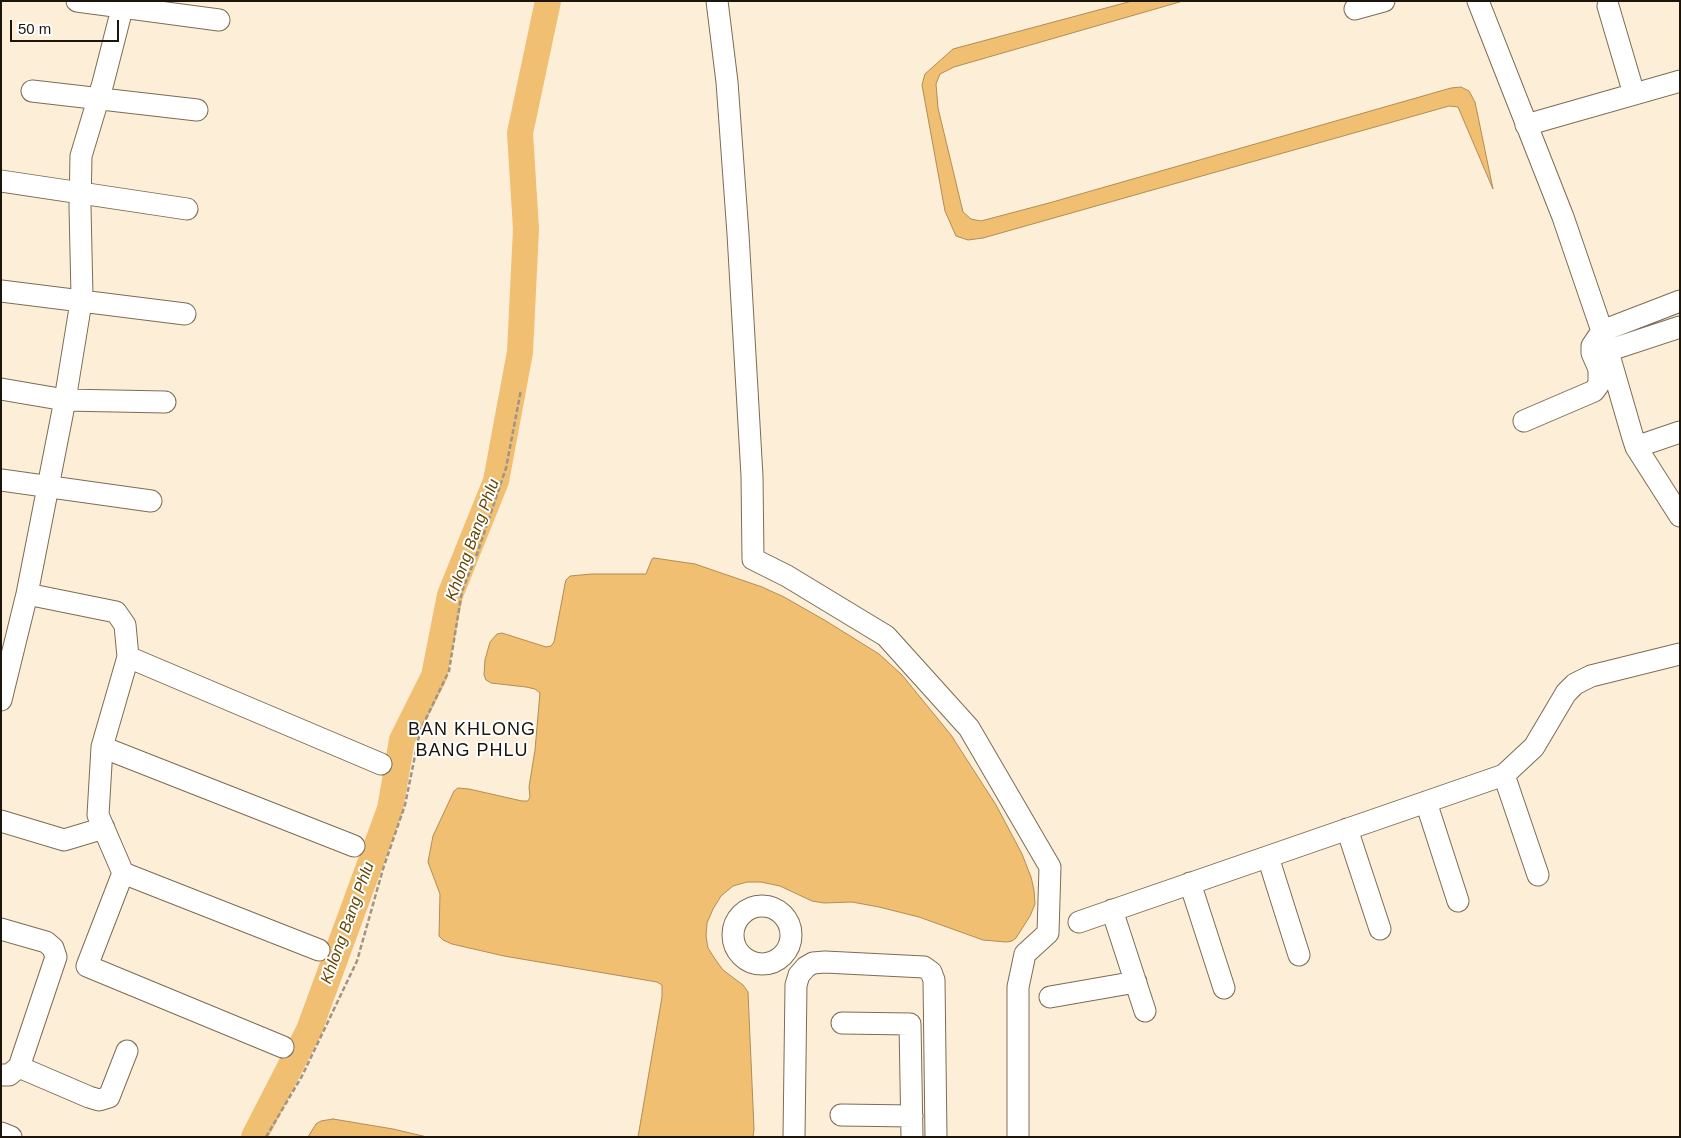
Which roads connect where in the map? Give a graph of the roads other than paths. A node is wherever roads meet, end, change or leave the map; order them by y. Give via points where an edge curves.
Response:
1 (77, 1) edge
2 (717, 1) edge
3 (1384, 1) edge
4 (1478, 1) edge
5 (124, 4) edge
6 (1608, 6) dead end
7 (1356, 9) dead end
8 (219, 20) dead end
9 (1680, 81) edge
10 (32, 91) dead end
11 (1634, 94) junction
12 (98, 98) junction
13 (197, 110) dead end
14 (1526, 125) junction
15 (1, 181) edge
16 (80, 193) junction
17 (187, 209) dead end
18 (1, 291) edge
19 (81, 301) junction
20 (1680, 301) edge
21 (185, 314) dead end
22 (1680, 327) edge
23 (1604, 341) junction
24 (1, 389) edge
25 (65, 400) junction
26 (165, 402) dead end
27 (1524, 421) dead end
28 (1680, 432) edge
29 (1636, 447) junction
30 (1, 480) edge
31 (48, 487) junction
32 (151, 501) dead end
33 (1680, 516) edge
34 (26, 594) junction
35 (1680, 654) edge
36 (128, 657) junction
37 (1, 700) edge
38 (102, 747) junction
39 (381, 764) dead end
40 (1504, 775) junction
41 (1426, 802) junction
42 (1, 821) edge
43 (104, 828) junction
44 (1347, 829) junction
45 (354, 846) dead end
46 (1268, 856) junction
47 (124, 873) junction
48 (1538, 875) dead end
49 (1190, 883) junction
50 (1458, 901) dead end
51 (1112, 910) junction
52 (1079, 922) dead end
53 (1, 929) edge
54 (1380, 929) dead end
55 (319, 950) dead end
56 (786, 951) dead end
57 (1299, 955) dead end
58 (806, 967) junction
59 (1136, 982) junction
60 (1224, 988) dead end
61 (1050, 997) dead end
62 (1146, 1011) dead end
63 (842, 1022) dead end
64 (284, 1047) dead end
65 (127, 1051) dead end
66 (10, 1071) edge
67 (842, 1115) dead end
68 (912, 1126) edge
69 (1, 1133) edge
70 (11, 1137) edge
71 (794, 1137) edge
72 (936, 1137) edge
73 (1018, 1137) edge

1 - 5 street
2 - 73 street via 727,82 738,234 752,476 753,559 886,636 969,728 1050,868 1048,933 1025,954 1018,987
3 - 7 street
4 - 14 street
5 - 8 street
5 - 12 street
6 - 11 street
9 - 11 street
10 - 12 street
11 - 14 street
12 - 13 street
12 - 16 street via 82,156
14 - 23 street via 1563,217
15 - 16 street
16 - 17 street
16 - 19 street
18 - 19 street
19 - 21 street
19 - 25 street
20 - 23 street
22 - 23 street
23 - 27 street via 1592,346 1599,369 1599,384 1594,391
23 - 29 street
24 - 25 street
25 - 26 street
25 - 31 street
28 - 29 street
29 - 33 street
30 - 31 street
31 - 32 street
31 - 34 street
34 - 36 street via 116,612 126,624
34 - 37 street
35 - 40 street via 1591,676 1575,684 1566,693 1534,747
36 - 38 street
36 - 39 street
38 - 43 street via 98,815
38 - 45 street
40 - 41 street
40 - 48 street
41 - 44 street
41 - 50 street
42 - 43 street via 64,840
43 - 47 street
44 - 46 street
44 - 54 street
46 - 49 street
46 - 57 street
47 - 55 street
47 - 64 street via 87,966
49 - 51 street
49 - 60 street
51 - 52 street
51 - 59 street
53 - 66 street via 46,942 56,957
56 - 58 street
58 - 71 street via 796,985
58 - 72 street via 813,963 835,963 924,967 931,972 934,980
59 - 61 street
59 - 62 street
63 - 68 street via 910,1024
65 - 66 street via 109,1097 99,1100
67 - 68 street
69 - 70 street

